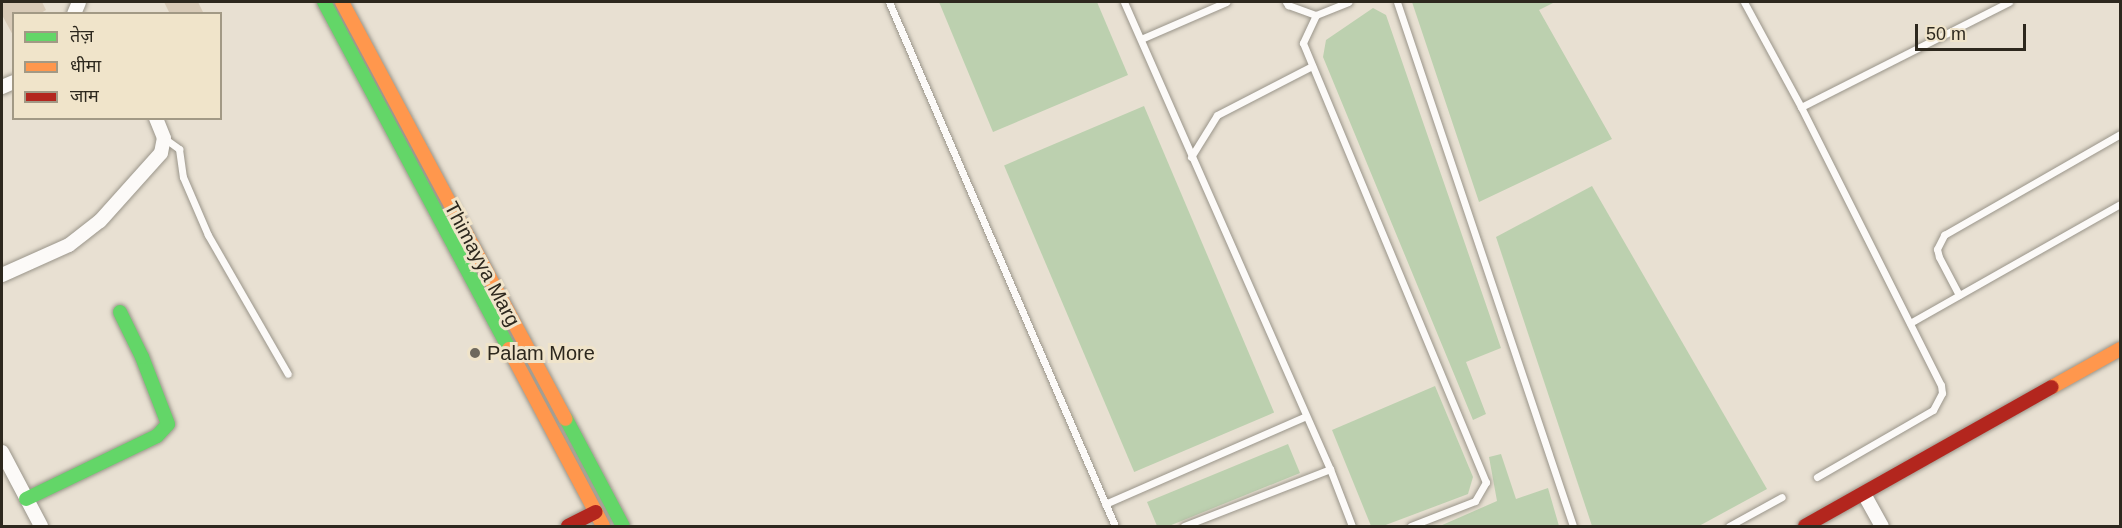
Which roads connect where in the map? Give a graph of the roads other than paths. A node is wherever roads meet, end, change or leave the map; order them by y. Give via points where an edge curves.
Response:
1 (324, 2) edge
2 (342, 2) edge
3 (889, 2) edge
4 (1124, 2) edge
5 (1226, 2) edge
6 (1286, 2) edge
7 (1349, 2) edge
8 (1397, 2) edge
9 (1744, 2) edge
10 (2009, 2) edge
11 (1316, 15) junction
12 (1141, 39) junction
13 (1312, 66) junction
14 (1801, 107) junction
15 (157, 120) edge
16 (2121, 134) edge
17 (164, 138) junction
18 (1191, 157) junction
19 (2121, 204) edge
20 (2, 275) edge
21 (1959, 295) junction
22 (120, 312) dead end
23 (1910, 323) junction
24 (2121, 349) edge
25 (288, 374) dead end
26 (1306, 416) junction
27 (3, 457) edge
28 (1330, 469) junction
29 (1817, 477) dead end
30 (1864, 494) junction
31 (1782, 497) dead end
32 (26, 499) junction
33 (611, 504) junction
34 (1105, 504) junction
35 (597, 512) junction
36 (41, 526) edge
37 (568, 526) edge
38 (603, 526) edge
39 (623, 526) edge
40 (1115, 526) edge
41 (1184, 526) edge
42 (1352, 526) edge
43 (1411, 526) edge
44 (1573, 526) edge
45 (1729, 526) edge
46 (1805, 526) edge
47 (1882, 526) edge

1 - 35 street, Thimayya Marg
2 - 33 street, Thimayya Marg
3 - 34 lane
4 - 12 lane
5 - 12 lane
6 - 11 lane
7 - 11 lane
8 - 44 lane
9 - 14 lane
10 - 14 lane
11 - 13 lane via 1303,43
12 - 18 lane
13 - 18 lane via 1217,116
13 - 43 lane via 1486,482 1475,501
14 - 23 lane
15 - 17 street
16 - 21 lane via 1944,235 1937,249 1939,257
17 - 20 street via 161,153 85,233 57,252
17 - 25 lane via 179,149 183,177 208,235
18 - 26 lane
19 - 21 lane
21 - 23 lane
22 - 32 street via 168,423 164,432
23 - 29 lane via 1941,385 1939,402 1933,410
24 - 30 street
26 - 28 lane
26 - 34 lane
27 - 32 street
28 - 41 lane
28 - 42 lane
30 - 46 street
30 - 47 street
31 - 45 lane
32 - 36 street
33 - 35 street
33 - 39 street, Thimayya Marg
34 - 40 lane
35 - 37 street
35 - 38 street, Thimayya Marg

